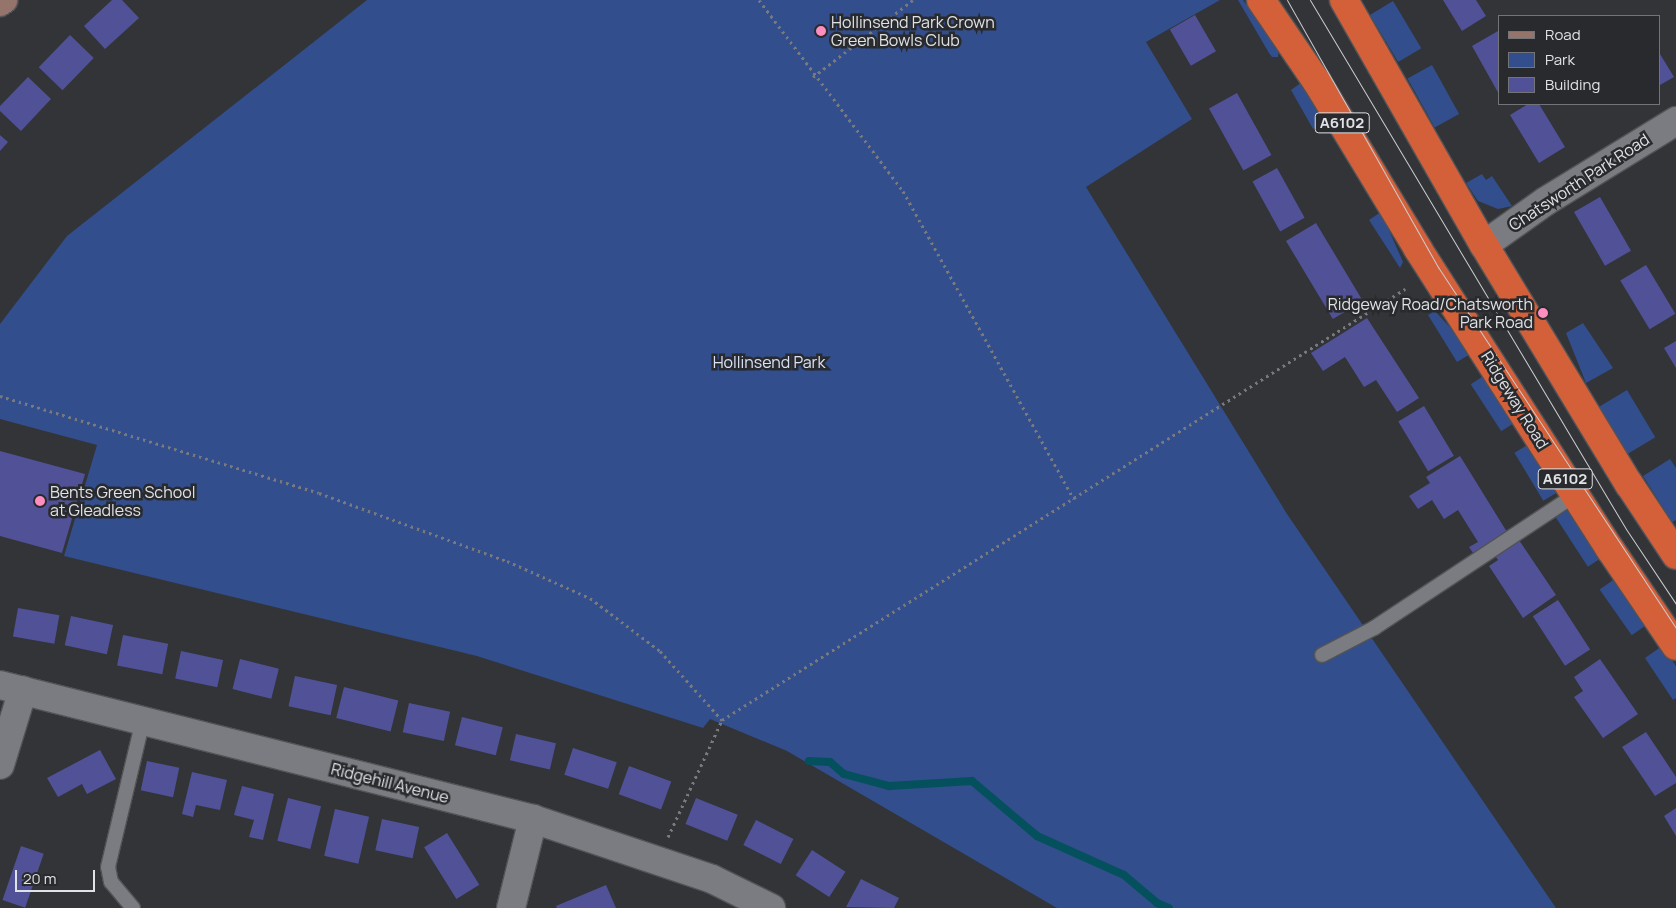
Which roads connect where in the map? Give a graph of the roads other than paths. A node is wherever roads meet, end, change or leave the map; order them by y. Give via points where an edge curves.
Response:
1 (3, 0) edge
2 (1261, 0) edge
3 (1344, 0) edge
4 (0, 2) edge
5 (1676, 121) edge
6 (1484, 245) junction
7 (1575, 495) junction
8 (1676, 555) edge
9 (1676, 646) edge
10 (1322, 655) dead end
11 (11, 688) edge
12 (143, 720) junction
13 (0, 765) edge
14 (533, 819) junction
15 (133, 908) edge
16 (511, 908) edge
17 (771, 908) edge

1 - 4 main road
2 - 7 highway, Ridgeway Road / A6102 via 1317,82 1423,257
3 - 6 highway, A6102
5 - 6 street, Chatsworth Park Road via 1546,201
6 - 8 highway, A6102 via 1629,484
7 - 9 highway, Ridgeway Road / A6102
7 - 10 lane via 1374,628
11 - 12 street, Ridgehill Avenue
11 - 13 street
12 - 14 street, Ridgehill Avenue
12 - 15 lane via 108,867 111,882
14 - 16 street
14 - 17 street, Ridgehill Avenue via 712,879

